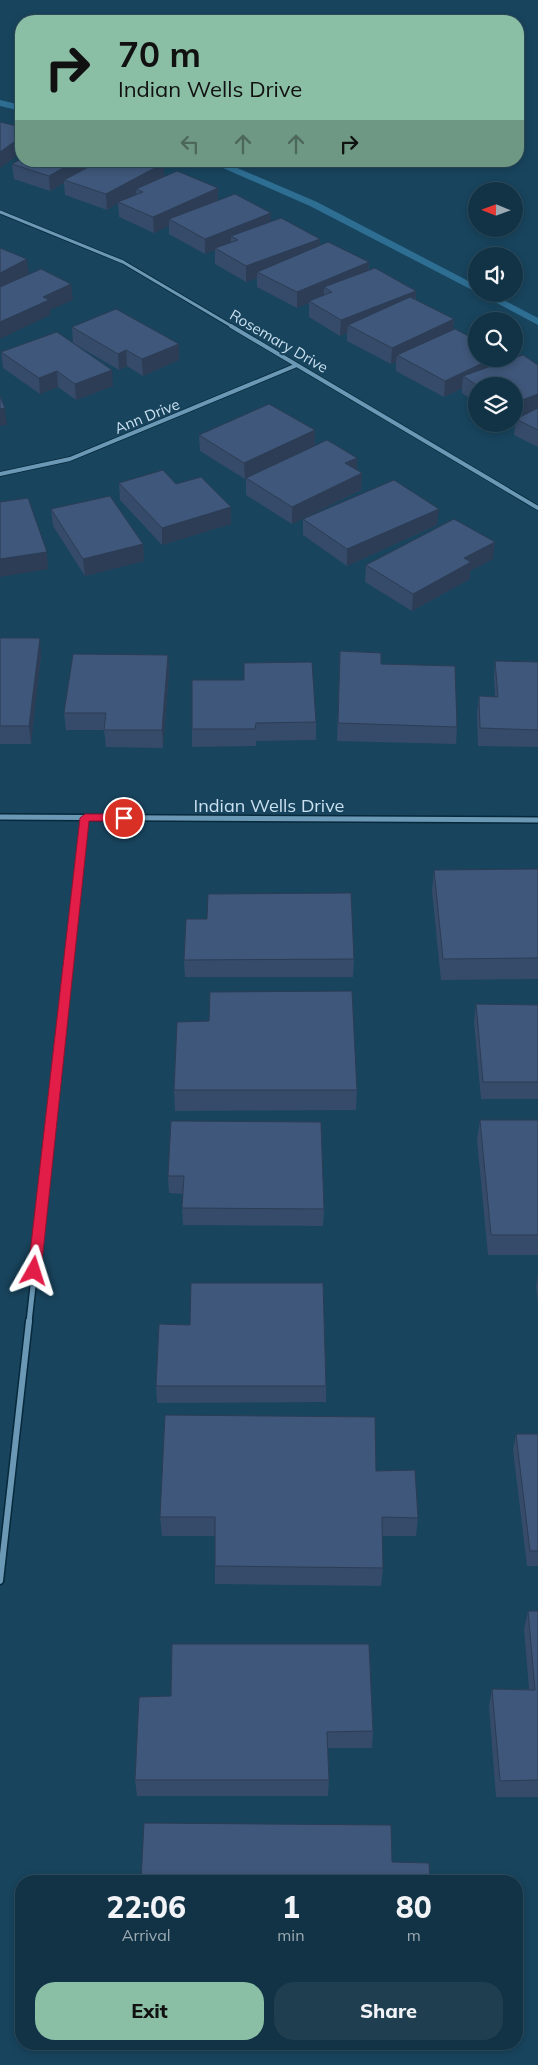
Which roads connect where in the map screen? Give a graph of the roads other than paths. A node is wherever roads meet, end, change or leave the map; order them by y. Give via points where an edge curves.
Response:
1 (0, 212) edge
2 (297, 365) junction
3 (0, 474) edge
4 (538, 508) edge
5 (0, 817) edge
6 (85, 818) junction
7 (538, 820) edge
8 (0, 1581) edge

1 - 2 street, Rosemary Drive via 123,262
2 - 3 street, Ann Drive via 70,459
2 - 4 street, Rosemary Drive
5 - 6 street, Indian Wells Drive
6 - 7 street, Indian Wells Drive
6 - 8 street

